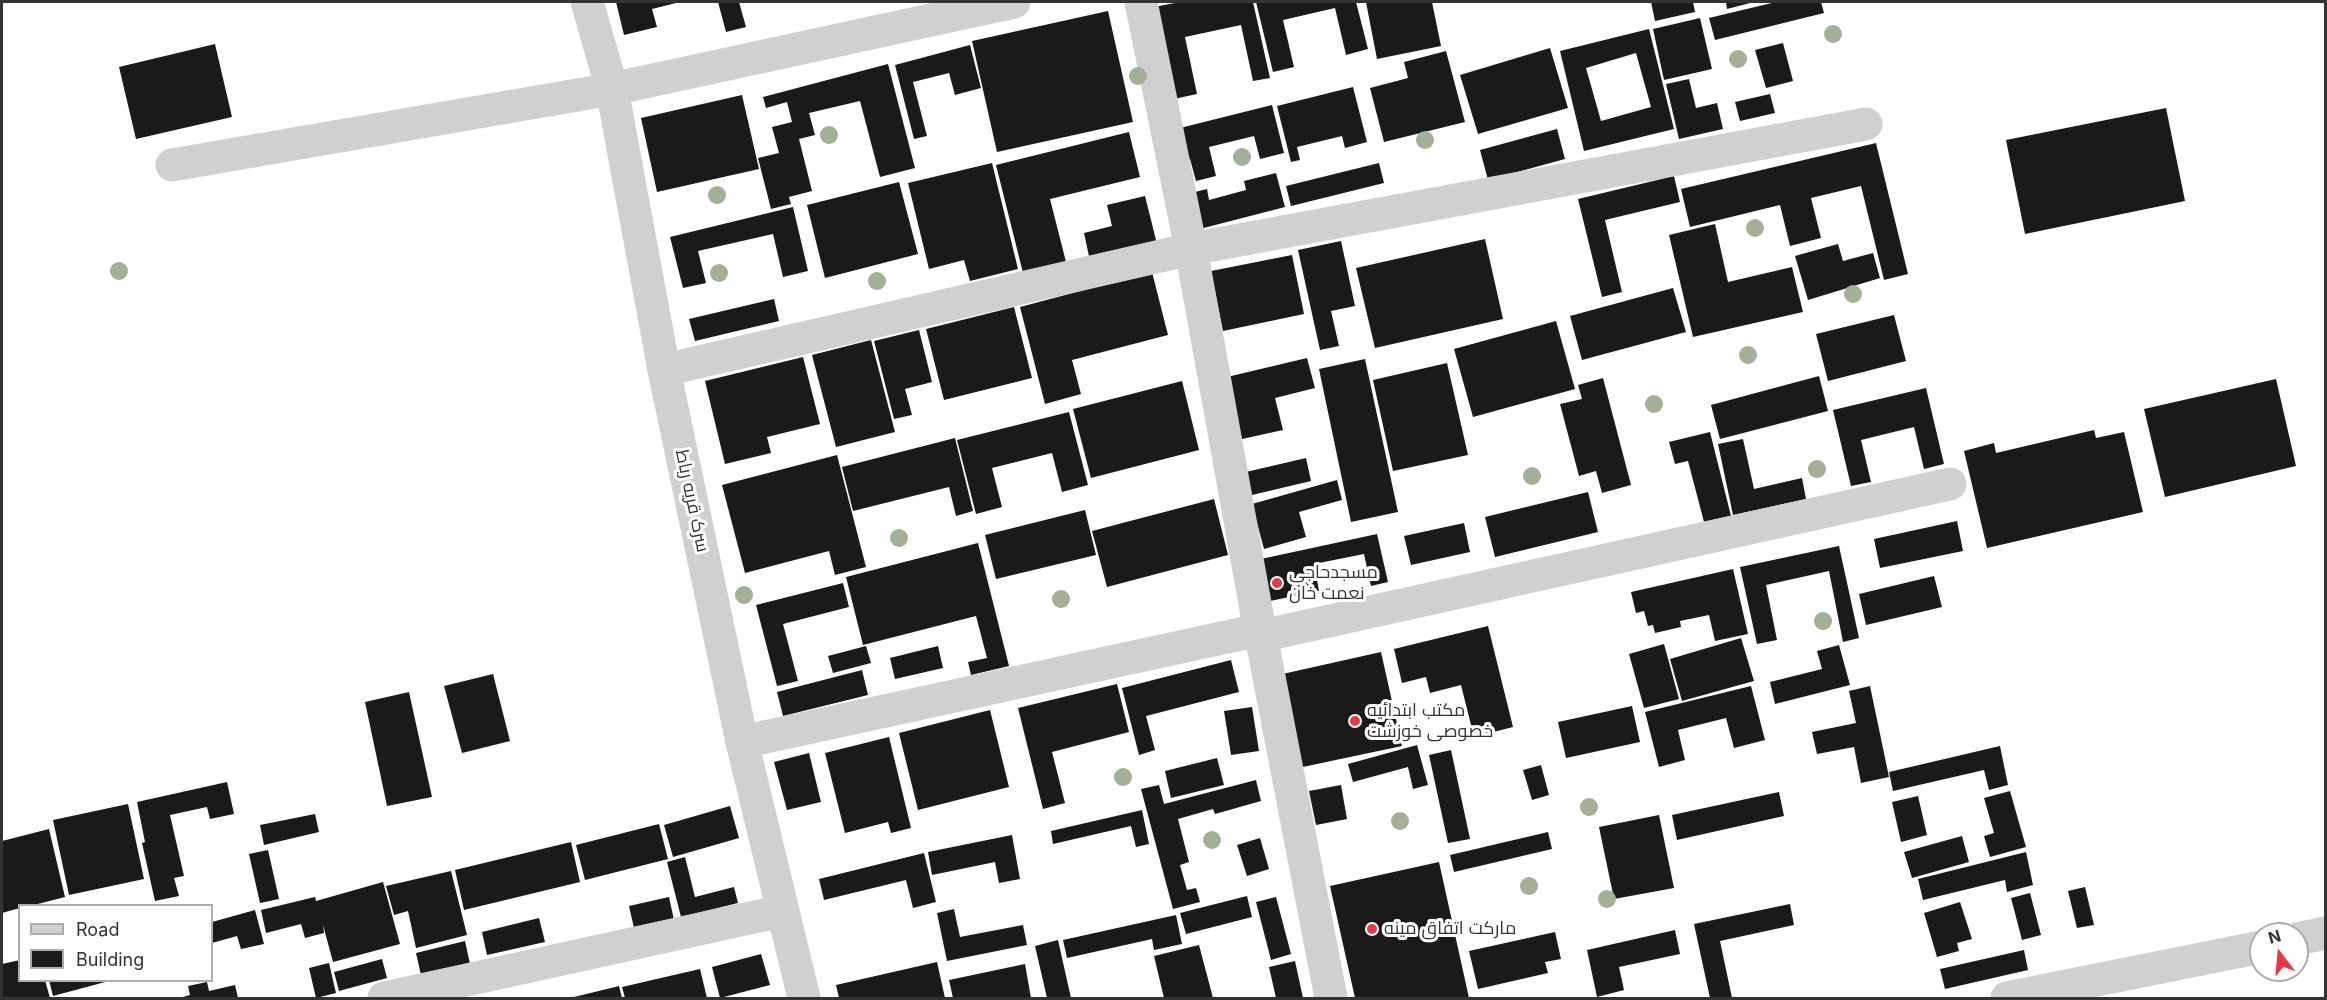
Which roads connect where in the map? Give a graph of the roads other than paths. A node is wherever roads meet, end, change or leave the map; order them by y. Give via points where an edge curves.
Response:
1 (587, 2) edge
2 (1014, 2) edge
3 (1141, 2) edge
4 (612, 89) junction
5 (1866, 124) dead end
6 (172, 165) dead end
7 (1191, 249) junction
8 (664, 370) junction
9 (1950, 484) dead end
10 (1261, 636) junction
11 (742, 742) junction
12 (782, 911) junction
13 (2325, 933) edge
14 (2309, 936) edge
15 (2249, 949) edge
16 (384, 999) edge
17 (804, 999) edge
18 (1331, 999) edge
19 (2007, 999) edge

1 - 4 street, سرک قریه رباط
2 - 4 street
3 - 7 street
4 - 6 street
4 - 8 street, سرک قریه رباط
5 - 7 street
7 - 8 street
7 - 10 street
8 - 11 street, سرک قریه رباط
9 - 10 street
10 - 11 street via 1245,633
10 - 18 street
11 - 12 street, سرک قریه رباط
12 - 16 street
12 - 17 street, سرک قریه رباط
13 - 14 street
15 - 19 street

